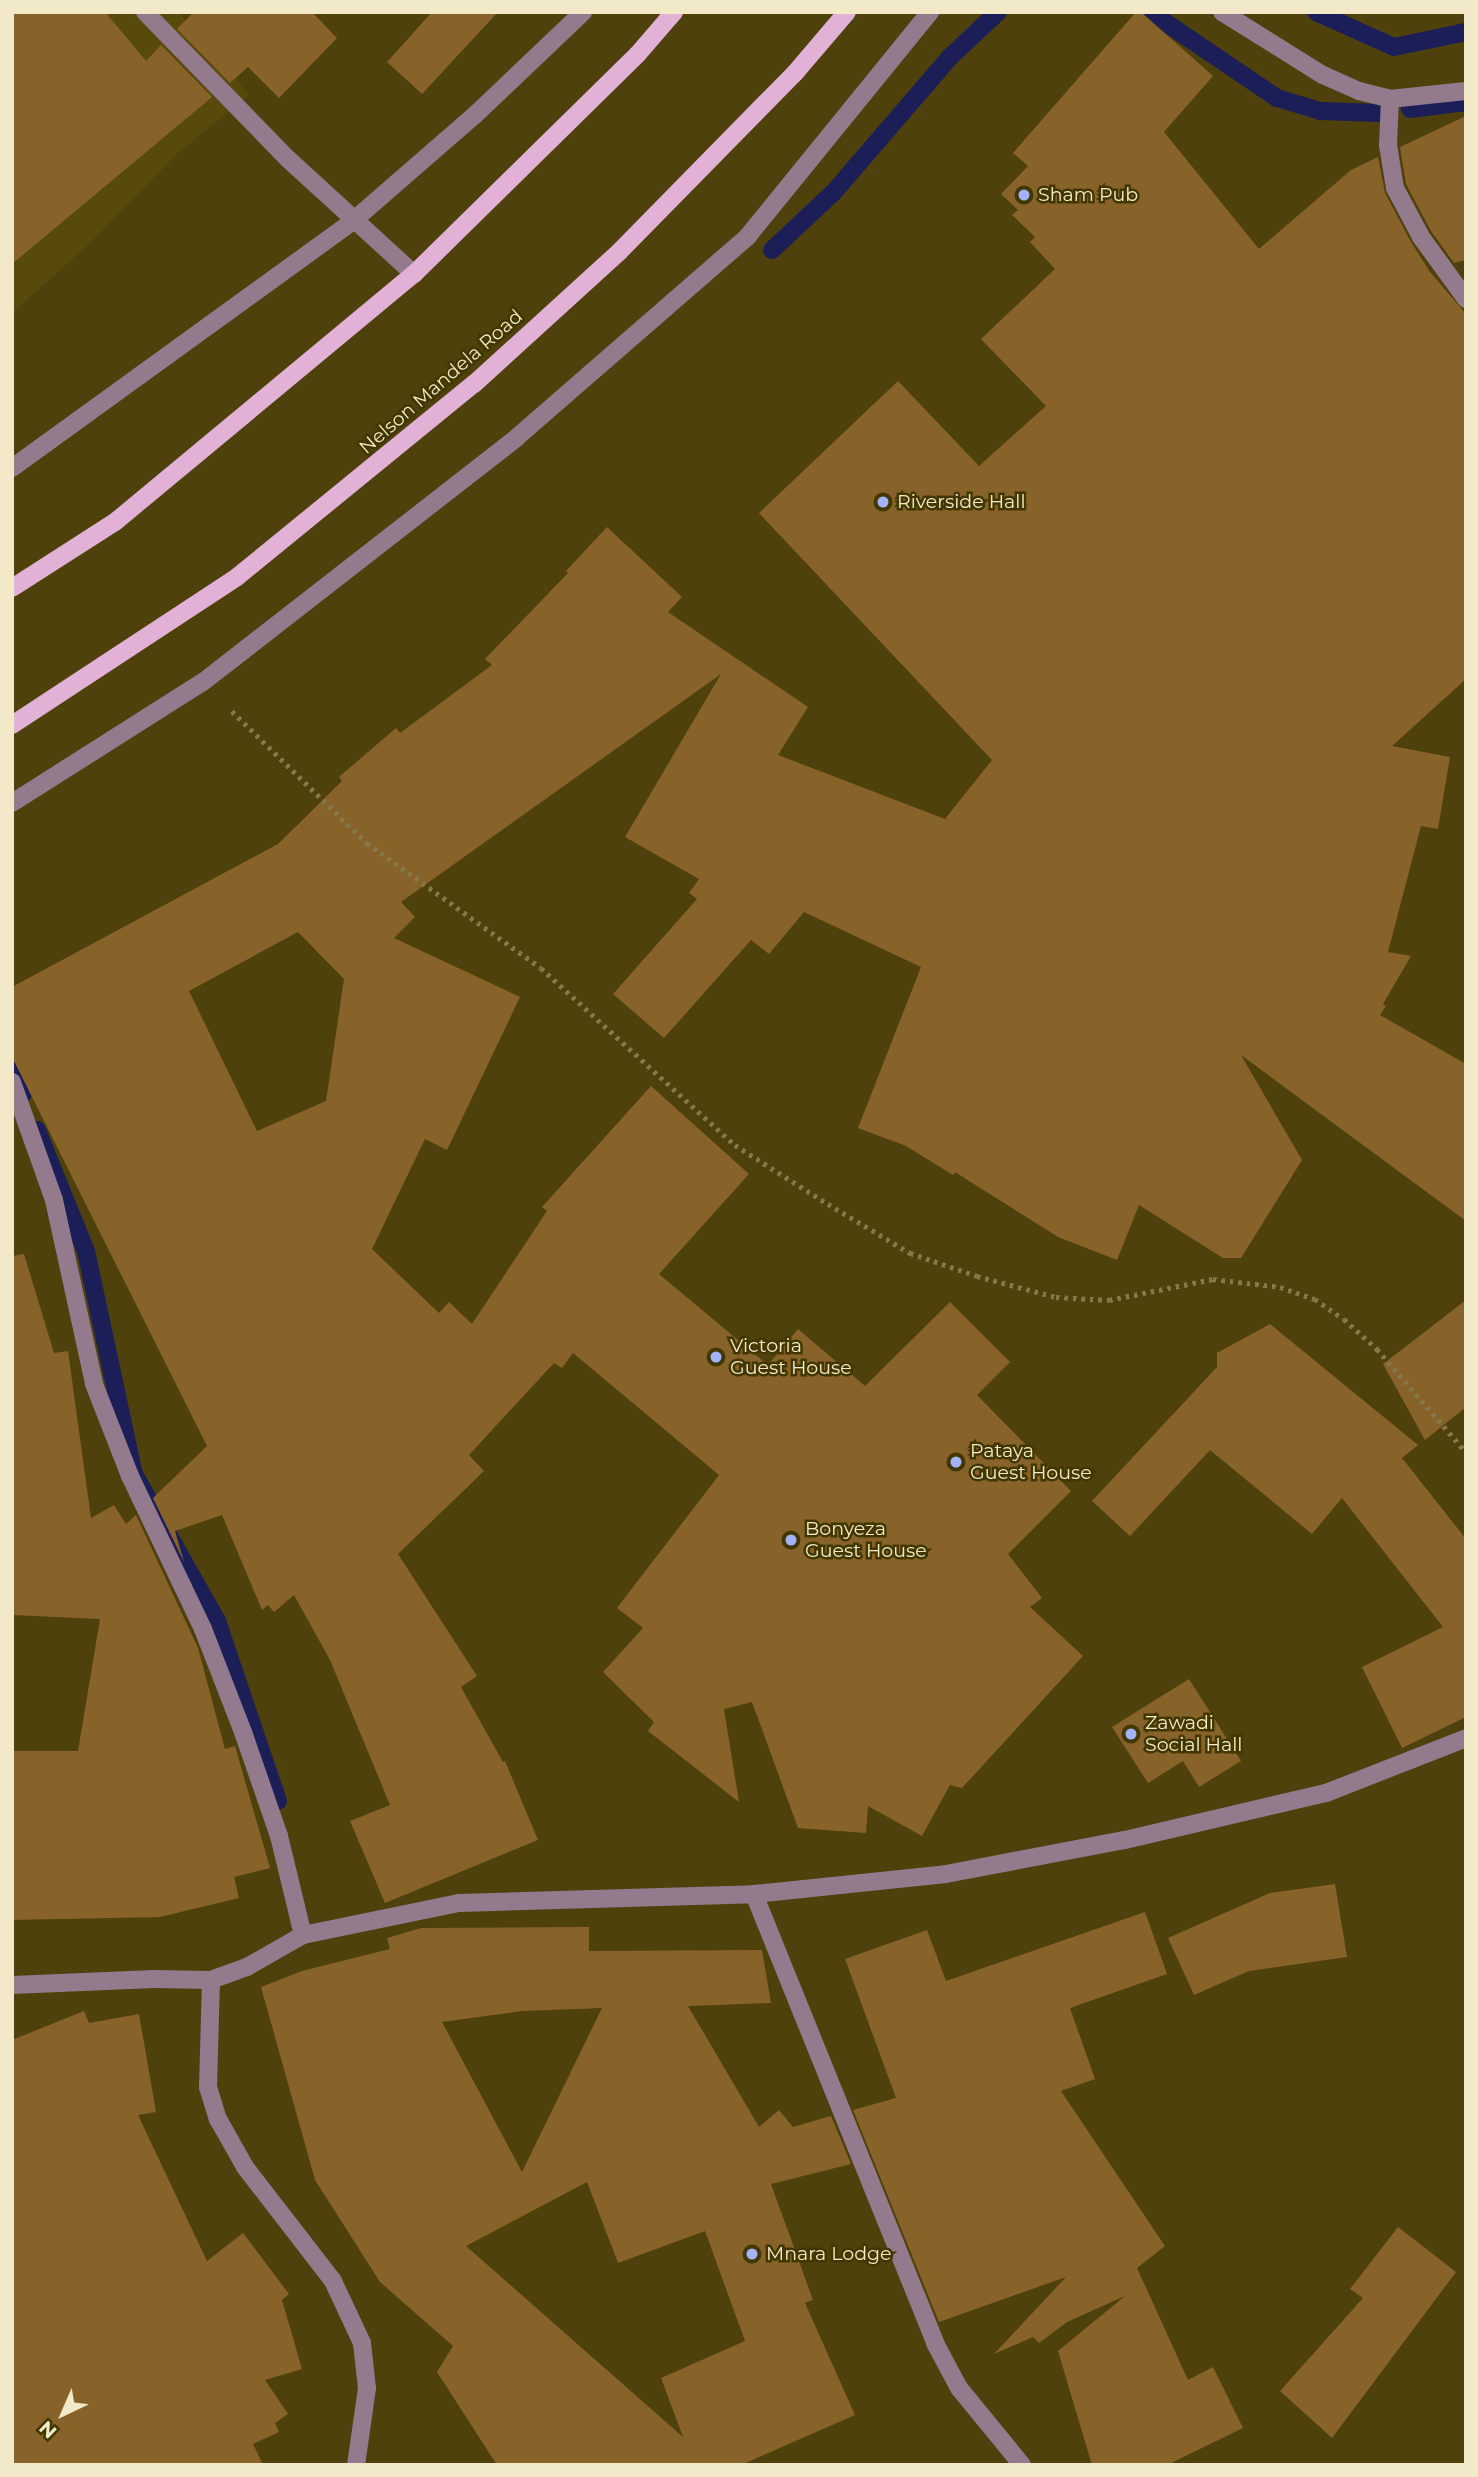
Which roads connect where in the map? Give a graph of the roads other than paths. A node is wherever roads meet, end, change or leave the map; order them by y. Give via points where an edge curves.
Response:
1 (145, 12) edge
2 (583, 12) edge
3 (674, 12) edge
4 (847, 12) edge
5 (930, 12) edge
6 (1222, 12) edge
7 (1466, 91) edge
8 (1390, 99) junction
9 (354, 220) junction
10 (414, 274) junction
11 (1466, 299) edge
12 (12, 468) edge
13 (12, 588) edge
14 (12, 724) edge
15 (12, 803) edge
16 (12, 1082) edge
17 (1466, 1738) edge
18 (754, 1894) junction
19 (303, 1935) junction
20 (211, 1980) junction
21 (12, 1985) edge
22 (356, 2465) edge
23 (1022, 2465) edge

1 - 9 street
2 - 9 street via 476,114
3 - 10 main road via 637,55
4 - 14 main road, Nelson Mandela Road via 794,74 619,252 474,384 237,577
5 - 15 street via 748,236 516,438 203,682
6 - 8 street via 1323,75
7 - 8 street
8 - 11 street via 1388,145 1395,188 1421,237
9 - 10 street
9 - 12 street
10 - 13 main road via 115,522
16 - 19 street via 54,1200 94,1384 130,1476 203,1629 243,1732 279,1836
17 - 18 street via 1326,1793 1125,1840 946,1874
18 - 19 street via 459,1903
18 - 23 street via 935,2343 959,2388
19 - 20 street via 247,1967
20 - 21 street
20 - 22 street via 208,2087 218,2119 245,2167 332,2281 362,2343 367,2388

